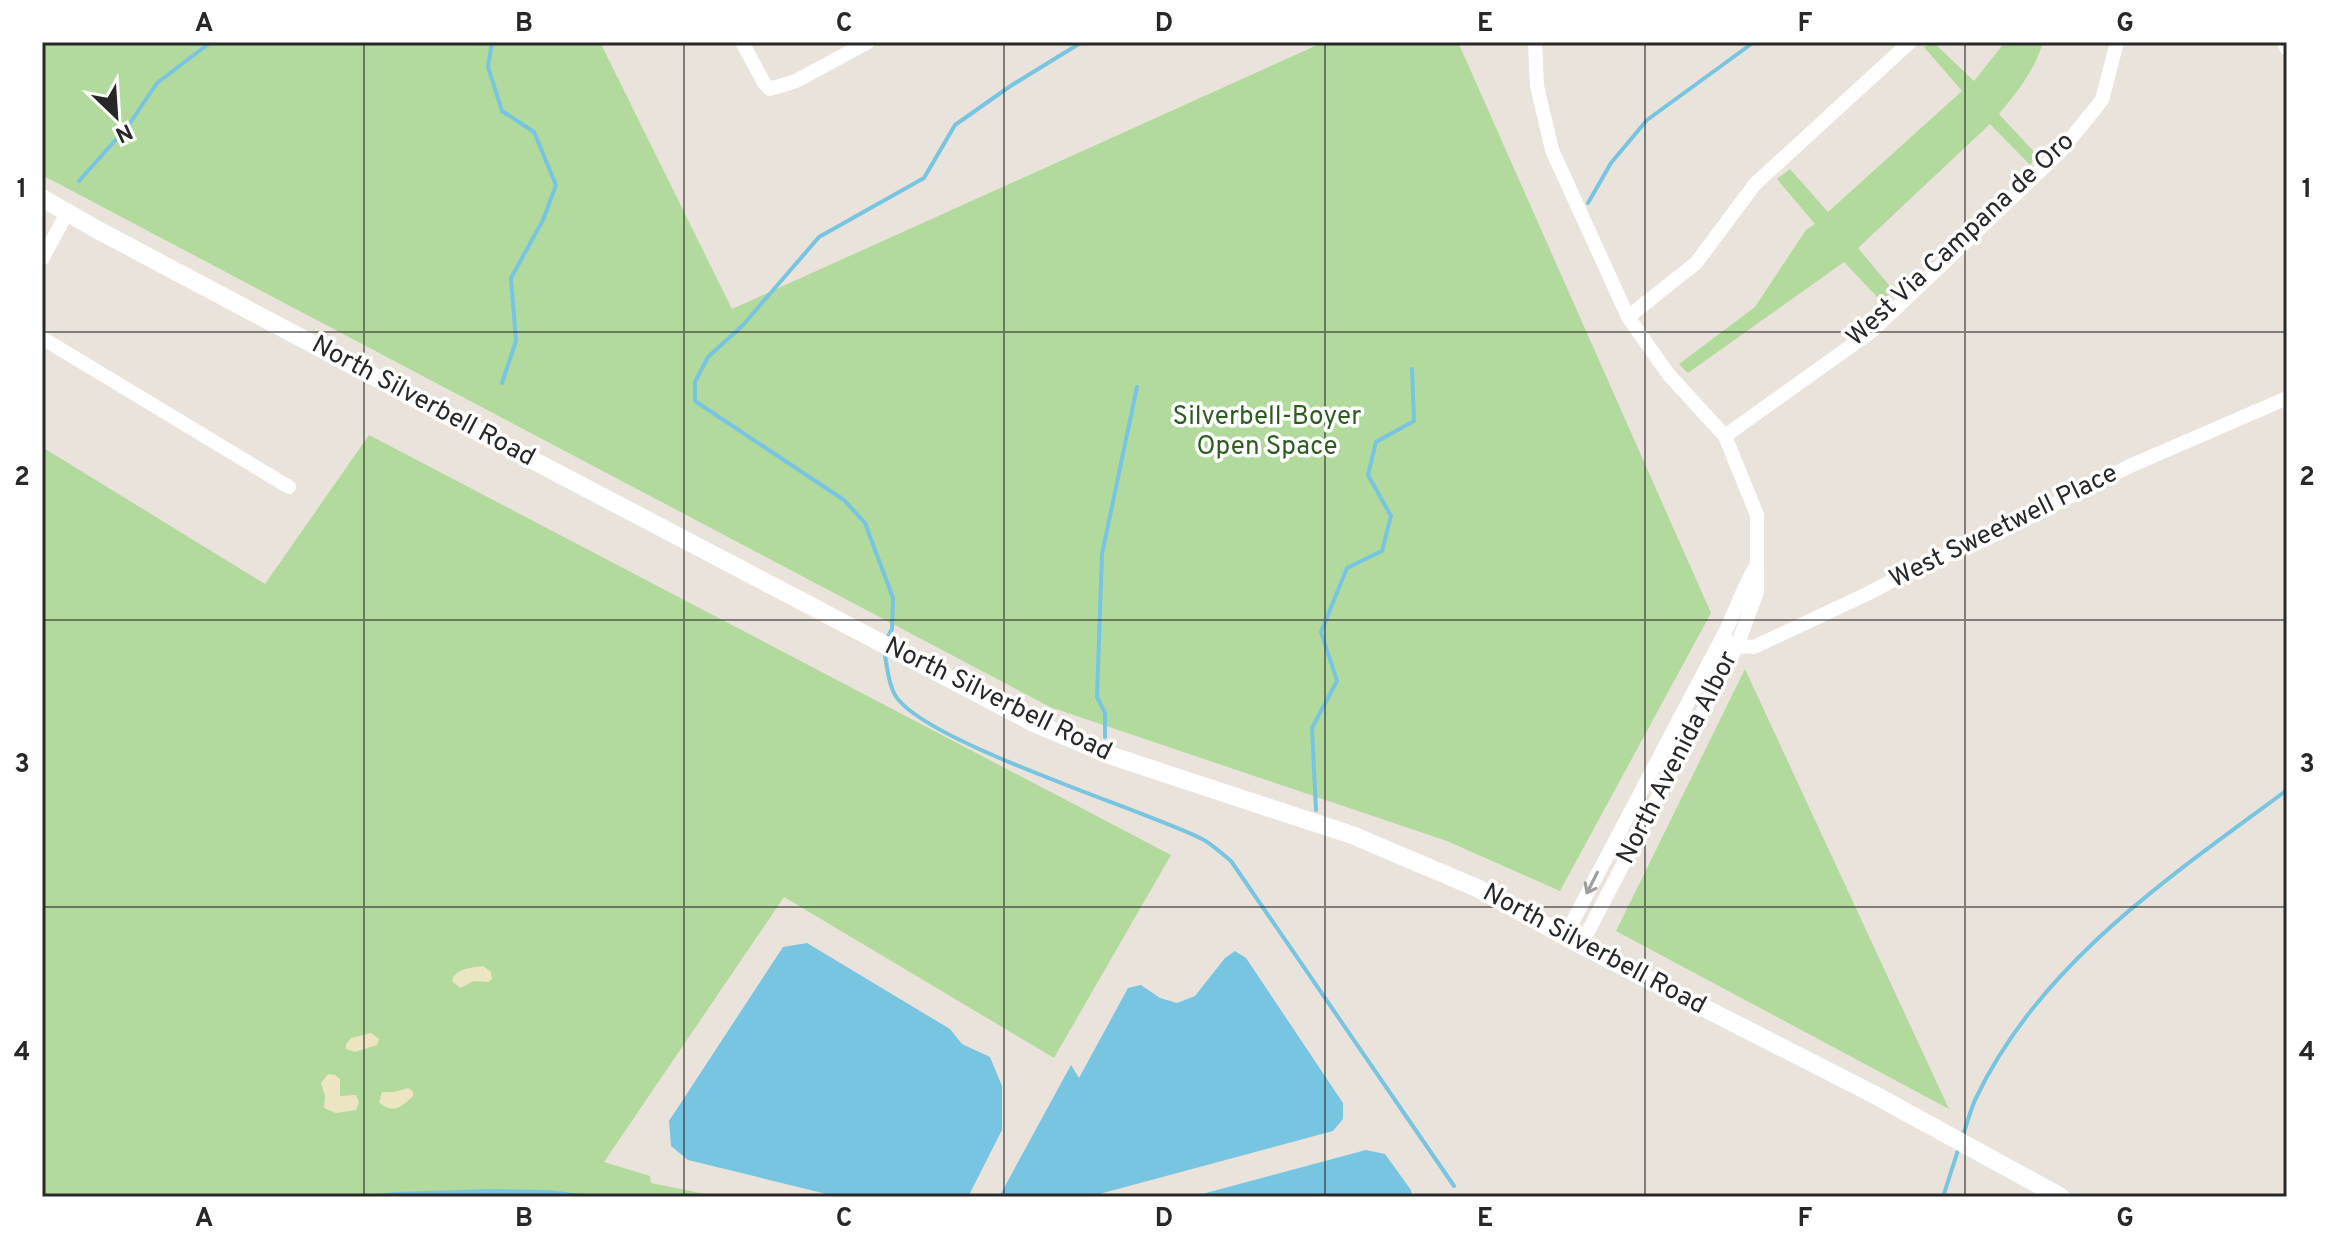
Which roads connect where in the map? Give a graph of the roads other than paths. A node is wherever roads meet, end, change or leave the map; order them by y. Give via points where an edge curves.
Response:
1 (742, 42) edge
2 (868, 42) edge
3 (1535, 42) edge
4 (1910, 42) edge
5 (2117, 42) edge
6 (2284, 42) edge
7 (2287, 49) edge
8 (42, 198) edge
9 (67, 213) junction
10 (42, 259) edge
11 (1628, 317) junction
12 (42, 338) edge
13 (2287, 398) edge
14 (1725, 436) junction
15 (289, 487) dead end
16 (1757, 565) junction
17 (1722, 638) junction
18 (1737, 646) junction
19 (1683, 712) junction
20 (1698, 720) junction
21 (1573, 940) junction
22 (2061, 1197) edge

1 - 2 street via 770,89 796,81
3 - 11 street, North Avenida Albor via 1537,86 1552,150
4 - 11 street via 1755,184 1696,263
5 - 14 street, West Via Campana de Oro via 2102,100 2059,153 1872,331
6 - 7 street
8 - 9 main road, North Silverbell Road
9 - 10 street
9 - 21 main road, North Silverbell Road via 1036,724 1112,756 1415,860
11 - 14 street, North Avenida Albor via 1669,375
12 - 15 street
13 - 18 street, West Sweetwell Place via 2130,466 1754,647
14 - 16 street, North Avenida Albor via 1757,515
16 - 17 street, North Avenida Albor
16 - 18 street, North Avenida Albor via 1757,592
17 - 18 street
17 - 19 street, North Avenida Albor
18 - 20 street, North Avenida Albor
19 - 20 street
19 -> 21 street, North Avenida Albor
20 - 21 street, North Avenida Albor
21 - 22 main road, North Silverbell Road

